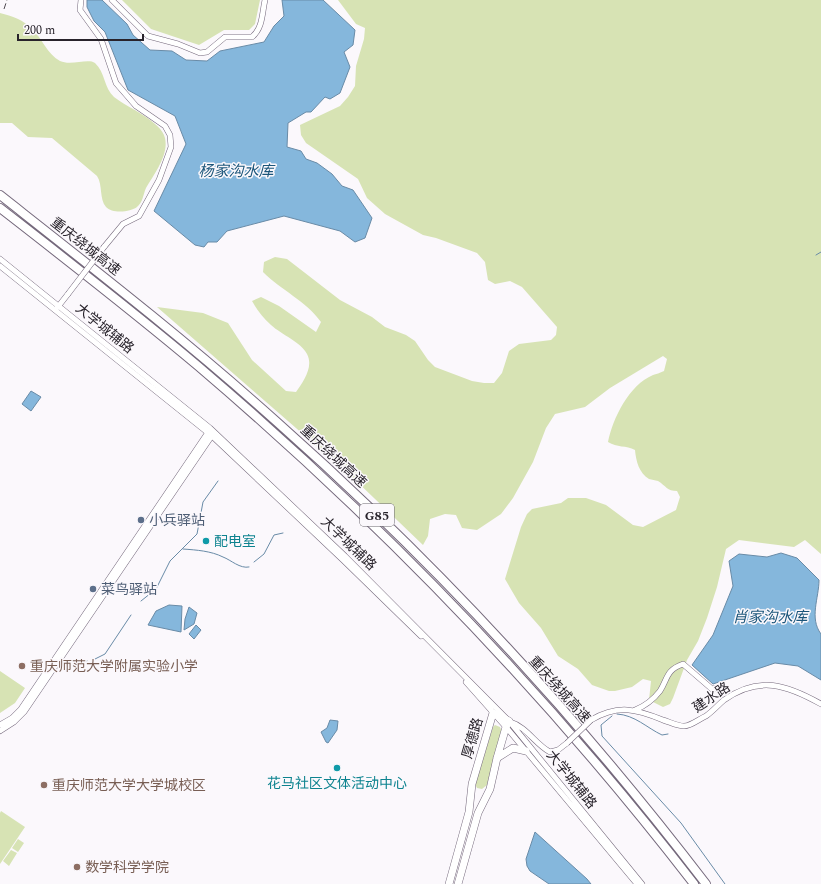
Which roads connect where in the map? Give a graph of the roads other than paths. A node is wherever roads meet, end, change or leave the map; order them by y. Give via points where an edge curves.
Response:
1 (80, 0) edge
2 (112, 0) edge
3 (265, 0) edge
4 (0, 195) edge
5 (0, 208) edge
6 (0, 259) edge
7 (0, 266) edge
8 (57, 308) junction
9 (211, 432) junction
10 (722, 688) dead end
11 (821, 704) edge
12 (634, 710) junction
13 (493, 713) junction
14 (508, 724) junction
15 (0, 725) edge
16 (0, 731) edge
17 (526, 751) junction
18 (497, 758) junction
19 (449, 884) edge
20 (458, 884) edge
21 (637, 884) edge
22 (642, 884) edge
23 (694, 884) edge
24 (706, 884) edge

1 - 8 street, bridge via 80,10 102,39 116,83 136,106 165,126 170,135 171,147 159,180 139,216 123,224
2 - 3 street via 148,36 200,53 207,52 225,37 252,37 257,33
4 - 24 highway, 重庆绕城高速 / G85 via 205,360 359,498 501,642 601,753
5 - 23 highway, 重庆绕城高速 / G85 via 200,368 342,496 411,563 494,649 593,760
6 - 8 street, 大学城辅路
7 - 8 street, 大学城辅路
8 - 9 street, 大学城辅路
9 - 13 street, 大学城辅路 via 458,673
9 - 14 street, 大学城辅路 via 346,556
9 - 15 street via 21,709
9 - 16 street via 24,712
10 - 12 street via 712,689 683,664 669,671 653,699
11 - 12 street, 建水路 via 784,686 768,684 754,686 736,694 690,725 684,726
12 - 14 street, 建水路, bridge via 623,709 602,713 558,750 550,752 518,724
13 - 14 main road, 厚德路
13 - 19 main road, 厚德路 via 472,784 469,812
14 - 17 street, 大学城辅路
14 - 18 main road, 厚德路
14 - 22 street, 大学城辅路
17 - 18 main road via 513,748
17 - 21 street, 大学城辅路
18 - 20 main road, 厚德路 via 490,789 478,813

